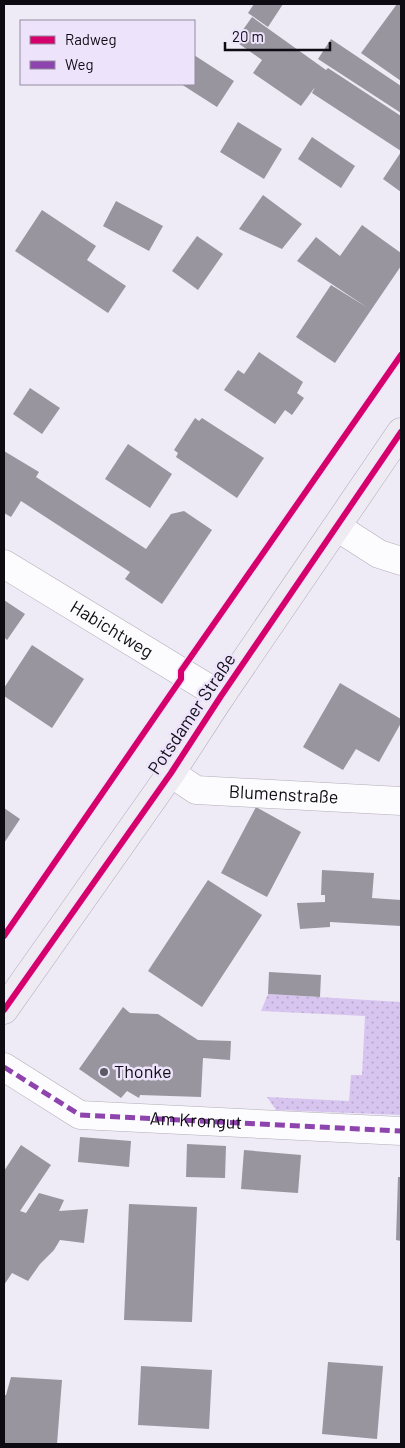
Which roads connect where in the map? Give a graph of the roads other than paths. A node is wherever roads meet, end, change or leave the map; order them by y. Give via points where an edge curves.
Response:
1 (401, 432) edge
2 (337, 527) junction
3 (401, 561) edge
4 (4, 564) edge
5 (221, 696) junction
6 (171, 773) junction
7 (401, 801) edge
8 (4, 1010) edge
9 (4, 1067) edge
10 (401, 1131) edge

1 - 2 main road, Potsdamer Straße
2 - 3 street via 379,554
2 - 5 main road, Potsdamer Straße
4 - 5 street, Habichtweg
5 - 6 main road, Potsdamer Straße
6 - 7 street, Blumenstraße via 196,790
6 - 8 main road, Potsdamer Straße
9 - 10 street, Am Krongut via 80,1115

